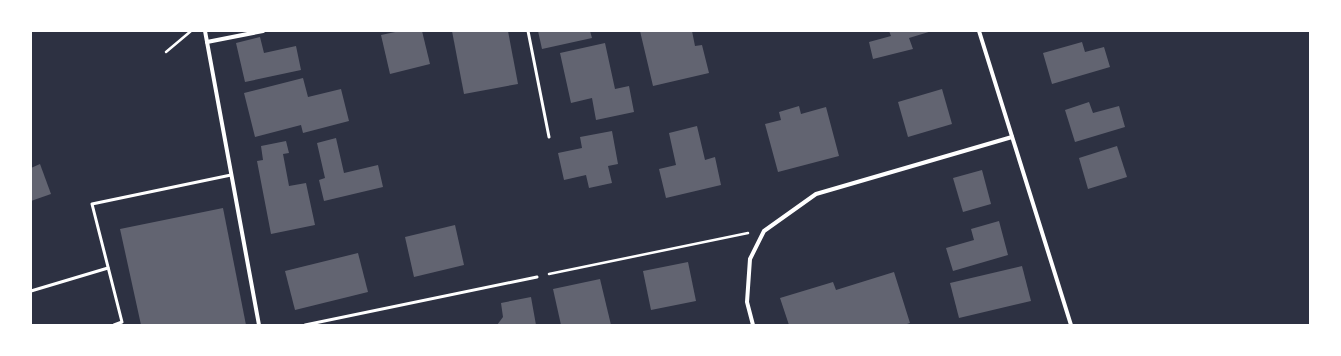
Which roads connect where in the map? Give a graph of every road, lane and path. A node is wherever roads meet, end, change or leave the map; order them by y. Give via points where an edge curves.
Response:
1 (191, 31) edge
2 (205, 31) edge
3 (263, 31) edge
4 (528, 31) edge
5 (979, 31) edge
6 (207, 42) junction
7 (166, 52) dead end
8 (549, 137) dead end
9 (1012, 138) junction
10 (231, 175) junction
11 (764, 231) junction
12 (108, 268) junction
13 (537, 277) joint
14 (31, 291) edge
15 (114, 325) edge
16 (258, 325) edge
17 (305, 325) edge
18 (753, 325) edge
19 (1072, 325) edge

1 - 7 path
2 - 6 street
3 - 6 street
4 - 8 lane
5 - 9 street
6 - 10 street
9 - 11 street via 816,194
9 - 19 street
10 - 12 lane via 92,204
10 - 16 street
11 - 13 path via 738,234
11 - 18 street via 750,259 747,302
12 - 14 lane
12 - 15 lane via 122,322
13 - 17 lane

